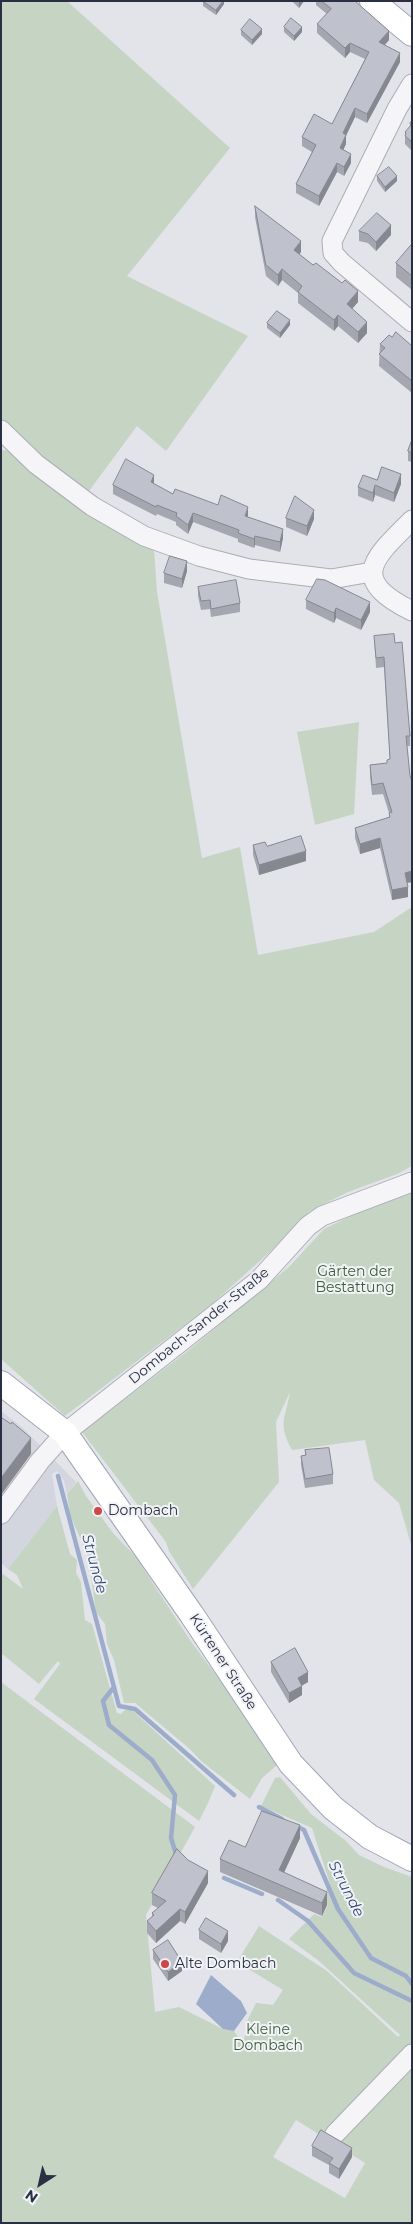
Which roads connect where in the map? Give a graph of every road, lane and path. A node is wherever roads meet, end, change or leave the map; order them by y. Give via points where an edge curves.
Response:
1 (372, 1) edge
2 (412, 34) edge
3 (412, 84) edge
4 (412, 322) edge
5 (1, 430) edge
6 (412, 520) edge
7 (372, 572) junction
8 (412, 611) edge
9 (412, 1182) edge
10 (1, 1383) edge
11 (64, 1433) junction
12 (1, 1514) edge
13 (412, 1859) edge
14 (412, 2054) edge
15 (335, 2134) dead end

1 - 2 main road
3 - 4 street via 331,248 342,264
5 - 7 street via 36,464 92,506 144,536 199,556 249,569 331,579
6 - 7 street via 376,558
7 - 8 street via 386,596
9 - 11 street, Dombach-Sander-Straße via 322,1216 308,1226 259,1280
10 - 11 main road, Kürtener Straße
11 - 12 street
11 - 13 main road, Kürtener Straße via 192,1615 291,1764 333,1808 370,1836
14 - 15 street

